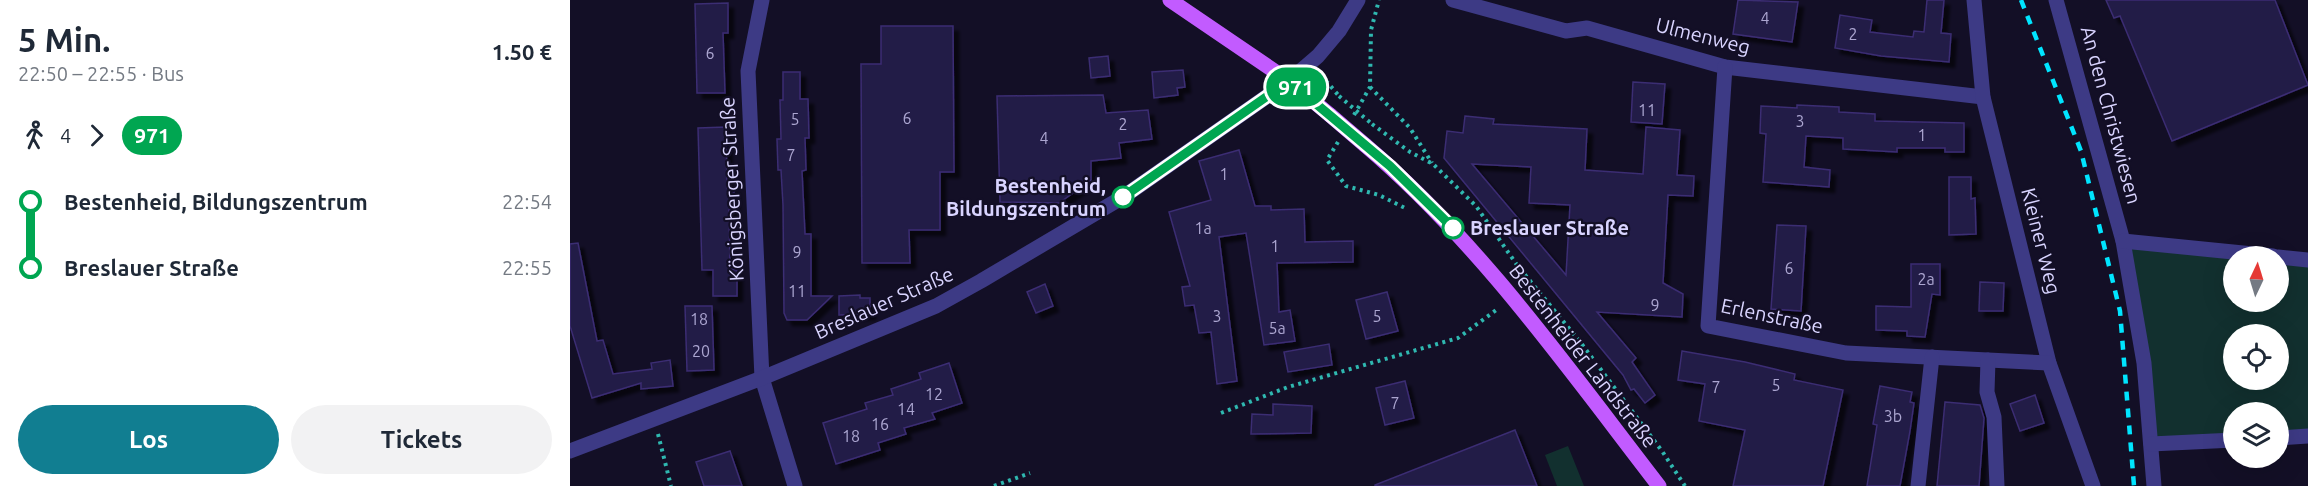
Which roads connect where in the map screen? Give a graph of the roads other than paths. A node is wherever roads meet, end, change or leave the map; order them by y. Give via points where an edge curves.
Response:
1 (762, 0) edge
2 (1170, 0) edge
3 (1358, 0) edge
4 (1453, 0) edge
5 (1974, 0) edge
6 (2056, 0) edge
7 (1725, 67) junction
8 (1289, 81) junction
9 (1983, 97) junction
10 (2123, 241) junction
11 (2223, 251) edge
12 (2289, 258) edge
13 (2308, 260) edge
14 (1932, 357) junction
15 (1988, 360) junction
16 (2049, 363) junction
17 (762, 378) junction
18 (2308, 436) edge
19 (2289, 437) edge
20 (2223, 441) edge
21 (2151, 444) junction
22 (570, 451) edge
23 (795, 486) edge
24 (1659, 486) edge
25 (1918, 486) edge
26 (1997, 486) edge
27 (2093, 486) edge
28 (2154, 486) edge

1 - 17 street, Königsberger Straße via 748,71
2 - 8 main road, Bestenheider Landstraße
3 - 8 street, Breslauer Straße via 1340,31
4 - 7 street, Ulmenweg via 1566,31 1587,28
5 - 9 street, Kleiner Weg
6 - 10 street, An den Christwiesen
7 - 9 street, Ulmenweg
7 - 14 street, Erlenstraße via 1708,326 1846,353
8 - 17 street, Breslauer Straße via 1123,197 936,306
8 - 24 main road, Bestenheider Landstraße, bridge via 1460,234
9 - 16 street, Kleiner Weg
10 - 11 street
10 - 21 street, An den Christwiesen via 2144,363
12 - 13 street
14 - 15 street, Erlenstraße
14 - 25 street
15 - 16 street, Erlenstraße
15 - 26 street via 1987,392 1995,425
16 - 27 street, Kleiner Weg
17 - 22 street, Breslauer Straße
17 - 23 street
18 - 19 street
20 - 21 street
21 - 28 street, An den Christwiesen

